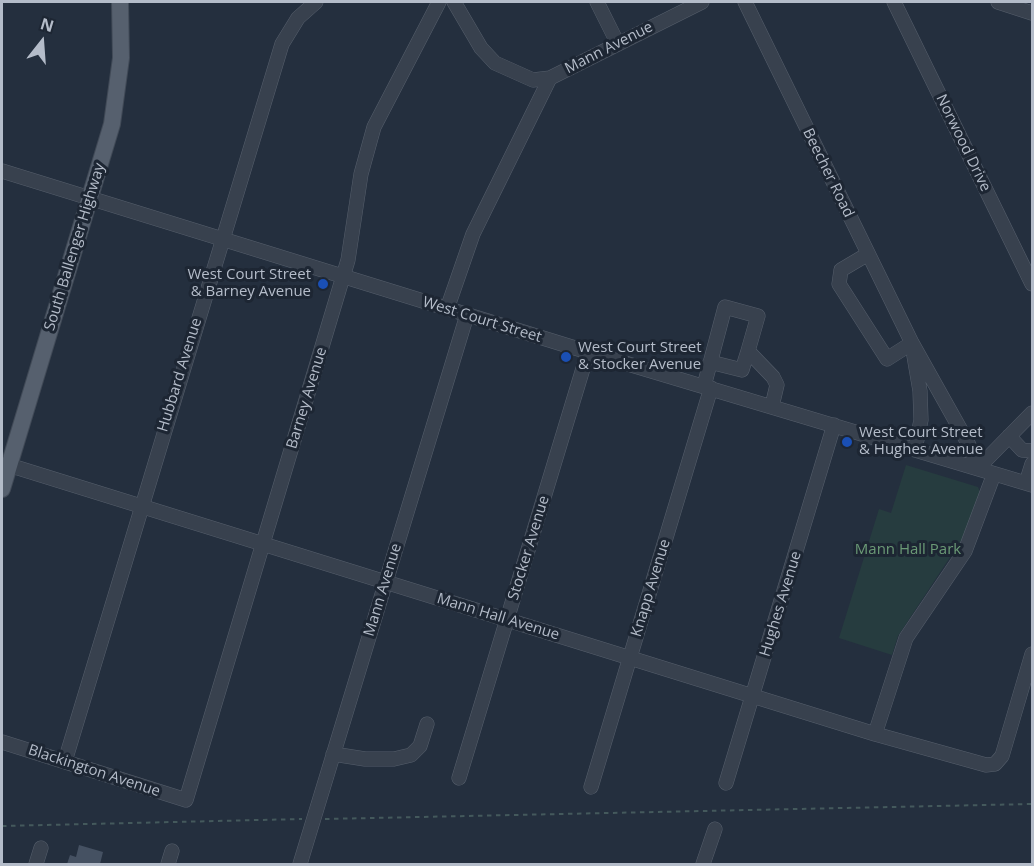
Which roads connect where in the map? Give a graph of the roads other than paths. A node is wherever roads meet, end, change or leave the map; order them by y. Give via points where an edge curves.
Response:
1 (316, 2) edge
2 (439, 2) edge
3 (454, 2) edge
4 (597, 2) edge
5 (702, 2) edge
6 (745, 2) edge
7 (894, 2) edge
8 (998, 2) edge
9 (124, 6) edge
10 (1032, 13) edge
11 (617, 42) junction
12 (550, 78) junction
13 (2, 171) edge
14 (90, 197) junction
15 (222, 238) junction
16 (868, 254) junction
17 (343, 278) junction
18 (1032, 284) edge
19 (447, 309) junction
20 (467, 315) junction
21 (912, 343) junction
22 (748, 351) junction
23 (588, 352) junction
24 (710, 362) junction
25 (707, 387) junction
26 (772, 406) junction
27 (1032, 412) edge
28 (834, 425) junction
29 (1009, 436) junction
30 (915, 449) junction
31 (1032, 452) edge
32 (5, 464) edge
33 (1032, 464) edge
34 (978, 468) junction
35 (994, 474) junction
36 (1029, 484) edge
37 (2, 489) edge
38 (140, 507) junction
39 (263, 546) junction
40 (385, 583) junction
41 (507, 620) junction
42 (1032, 654) edge
43 (630, 657) junction
44 (753, 695) junction
45 (427, 724) dead end
46 (875, 734) junction
47 (2, 742) edge
48 (333, 754) junction
49 (64, 761) junction
50 (459, 778) dead end
51 (726, 783) dead end
52 (591, 787) dead end
53 (186, 800) joint
54 (715, 829) dead end
55 (40, 848) dead end
56 (36, 864) edge
57 (300, 864) edge
58 (703, 864) edge

1 - 15 street, Hubbard Avenue via 298,18 282,44
2 - 17 street, Barney Avenue via 374,127 361,174
3 - 12 street via 481,48 495,63 533,80
4 - 11 street
5 - 11 street, Mann Avenue
6 - 16 street, Beecher Road
7 - 18 street, Norwood Drive
8 - 10 street
9 - 14 main road, South Ballenger Highway via 119,89
11 - 12 street, Mann Avenue
12 - 19 street, Mann Avenue via 473,234
13 - 14 street, West Court Street
14 - 15 street, West Court Street
14 - 32 main road, South Ballenger Highway
15 - 17 street, West Court Street
15 - 38 street, Hubbard Avenue
16 - 21 street, Beecher Road
16 - 21 street via 841,270 839,284 887,359
17 - 19 street, West Court Street
17 - 39 street, Barney Avenue
19 - 20 street, West Court Street
20 - 23 street, West Court Street
20 - 40 street, Mann Avenue
21 - 30 street, Beecher Road via 921,420
21 - 34 street, Beecher Road
22 - 24 street via 742,370
22 - 24 street, Knapp Avenue via 758,316 725,307
22 - 26 street via 777,385
23 - 25 street, West Court Street
23 - 41 street, Stocker Avenue
24 - 25 street, Knapp Avenue
25 - 26 street, West Court Street
25 - 43 street, Knapp Avenue
26 - 28 street, West Court Street
27 - 29 street
28 - 30 street, West Court Street
28 - 44 street, Hughes Avenue
29 - 31 street via 1022,450
29 - 34 street
30 - 34 street, West Court Street
32 - 37 main road, South Ballenger Highway
32 - 38 street, Mann Hall Avenue
33 - 36 street
34 - 35 street, West Court Street
35 - 36 street, West Court Street
35 - 46 street via 965,551 906,638
38 - 39 street, Mann Hall Avenue
38 - 49 street, Hubbard Avenue
39 - 40 street, Mann Hall Avenue
39 - 53 street, Barney Avenue
40 - 41 street, Mann Hall Avenue
40 - 48 street, Mann Avenue
41 - 43 street, Mann Hall Avenue
41 - 50 street, Stocker Avenue
42 - 46 street, Mann Hall Avenue via 1002,756 995,764 972,762
43 - 44 street, Mann Hall Avenue
43 - 52 street, Knapp Avenue
44 - 46 street, Mann Hall Avenue
44 - 51 street, Hughes Avenue
45 - 48 street via 420,746 411,755 384,759
47 - 49 street, Blackington Avenue
48 - 57 street, Mann Avenue
49 - 53 street, Blackington Avenue
54 - 58 street
55 - 56 street

